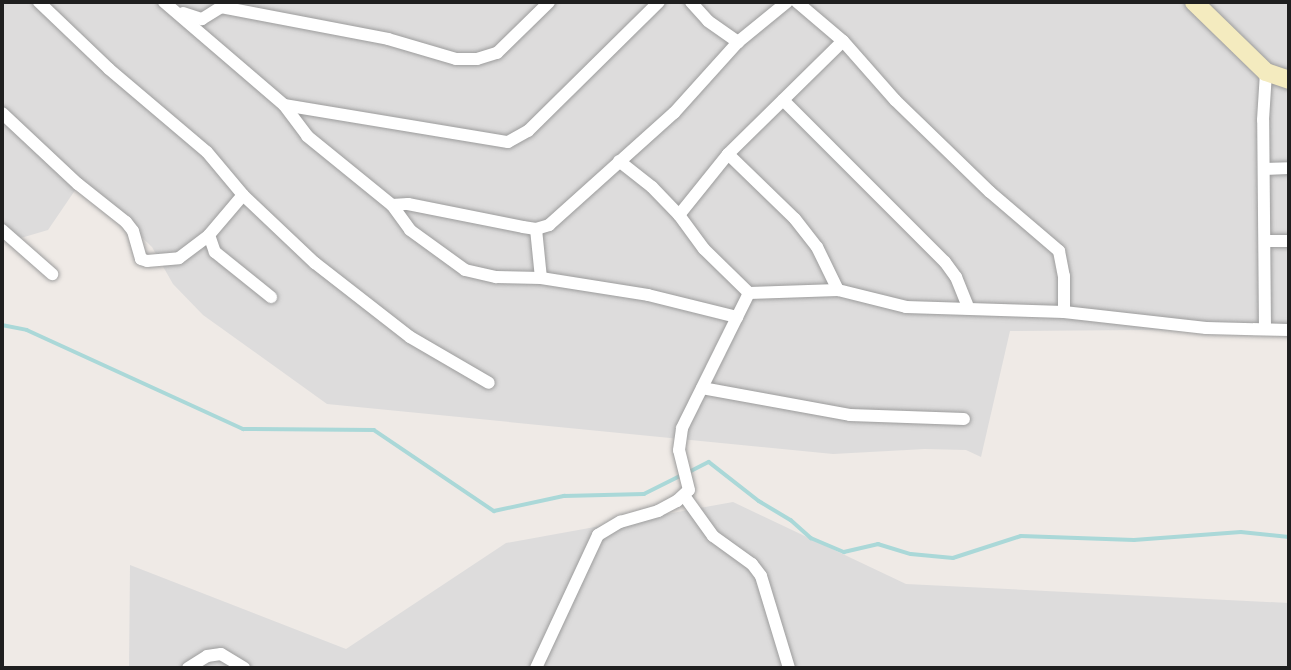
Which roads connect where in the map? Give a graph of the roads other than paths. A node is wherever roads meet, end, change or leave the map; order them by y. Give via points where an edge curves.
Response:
1 (39, 2) edge
2 (164, 2) edge
3 (549, 2) edge
4 (659, 2) edge
5 (691, 2) edge
6 (787, 2) edge
7 (797, 2) edge
8 (1200, 4) edge
9 (178, 12) junction
10 (843, 41) junction
11 (738, 42) junction
12 (1266, 72) junction
13 (1289, 80) edge
14 (783, 100) junction
15 (284, 105) junction
16 (2, 113) edge
17 (728, 154) junction
18 (619, 161) junction
19 (1289, 168) edge
20 (1264, 169) junction
21 (243, 195) junction
22 (392, 205) junction
23 (678, 215) junction
24 (537, 229) junction
25 (2, 230) edge
26 (209, 235) junction
27 (1265, 241) junction
28 (1289, 241) edge
29 (52, 274) dead end
30 (541, 278) junction
31 (838, 290) junction
32 (749, 293) junction
33 (271, 297) dead end
34 (968, 307) junction
35 (1064, 312) junction
36 (737, 317) junction
37 (1265, 329) junction
38 (1289, 330) edge
39 (489, 383) dead end
40 (702, 388) junction
41 (964, 419) dead end
42 (685, 497) junction
43 (235, 666) edge
44 (188, 668) edge
45 (536, 668) edge
46 (789, 668) edge

1 - 21 street via 207,152
2 - 9 street
3 - 9 street via 497,53 456,60 388,39 221,7 202,19
4 - 15 street via 528,131 508,142
5 - 11 street
6 - 11 street
7 - 10 street
8 - 12 main road
9 - 15 street
10 - 14 street
10 - 35 street via 895,100 1059,251
11 - 18 street via 674,113
12 - 13 main road
12 - 20 street
14 - 17 street
14 - 34 street via 944,262 957,277
15 - 22 street via 307,136
16 - 26 street via 126,222 141,259 179,258
17 - 23 street
17 - 31 street via 795,219 817,247
18 - 23 street
18 - 24 street via 562,215
19 - 20 street
20 - 27 street
21 - 26 street
21 - 39 street via 365,304 410,337
22 - 24 street via 408,204
22 - 30 street via 410,230 465,270 496,277
23 - 32 street via 704,249
24 - 30 street
25 - 29 street
26 - 33 street via 215,252
27 - 28 street
27 - 37 street
30 - 36 street via 648,295
31 - 32 street
31 - 34 street via 906,307
32 - 36 street
34 - 35 street
35 - 37 street via 1206,328
36 - 40 street
37 - 38 street
40 - 41 street via 850,415
40 - 42 street via 679,440 689,489
42 - 45 street via 598,535
42 - 46 street via 713,536 761,576
43 - 44 street via 221,654

